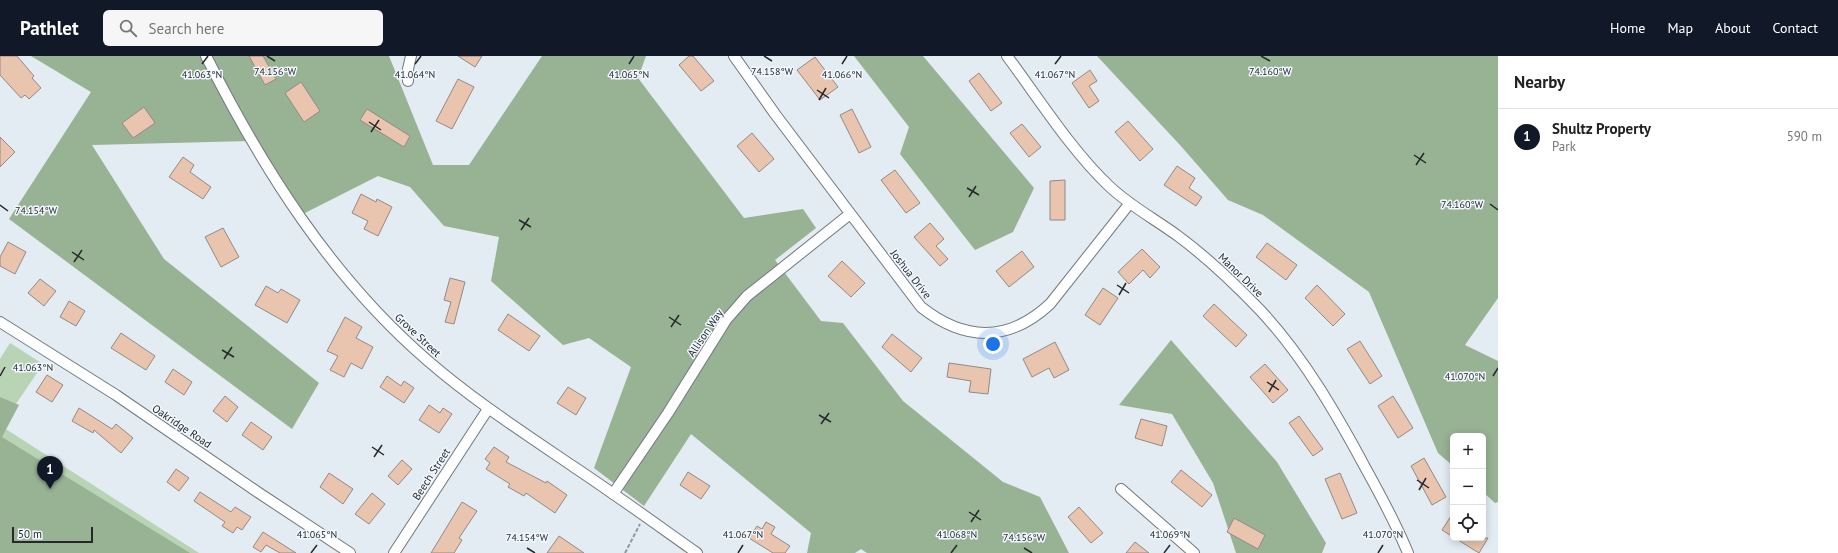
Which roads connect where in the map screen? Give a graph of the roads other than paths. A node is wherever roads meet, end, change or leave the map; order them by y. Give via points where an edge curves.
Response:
1 (206, 56) edge
2 (411, 56) edge
3 (734, 56) edge
4 (1007, 56) edge
5 (408, 81) dead end
6 (1130, 203) junction
7 (850, 214) junction
8 (0, 322) edge
9 (488, 409) junction
10 (1122, 489) dead end
11 (613, 494) junction
12 (350, 553) edge
13 (394, 553) edge
14 (697, 553) edge
15 (1194, 553) edge
16 (1408, 553) edge

1 - 9 street, Grove Street via 260,158 346,277 404,339 456,385
2 - 5 street
3 - 7 street, Joshua Drive
4 - 6 street, Manor Drive via 1084,159 1110,188
6 - 7 street, Joshua Drive via 1040,314 1012,328 982,333 951,327 921,307
6 - 16 street, Manor Drive via 1210,262 1261,311 1287,342 1345,429 1397,526
7 - 11 street, Allison Way via 747,296 726,320 668,413
8 - 12 street, Oakridge Road via 116,395
9 - 11 street, Grove Street
9 - 13 street, Beech Street
10 - 15 street
11 - 14 street, Grove Street

